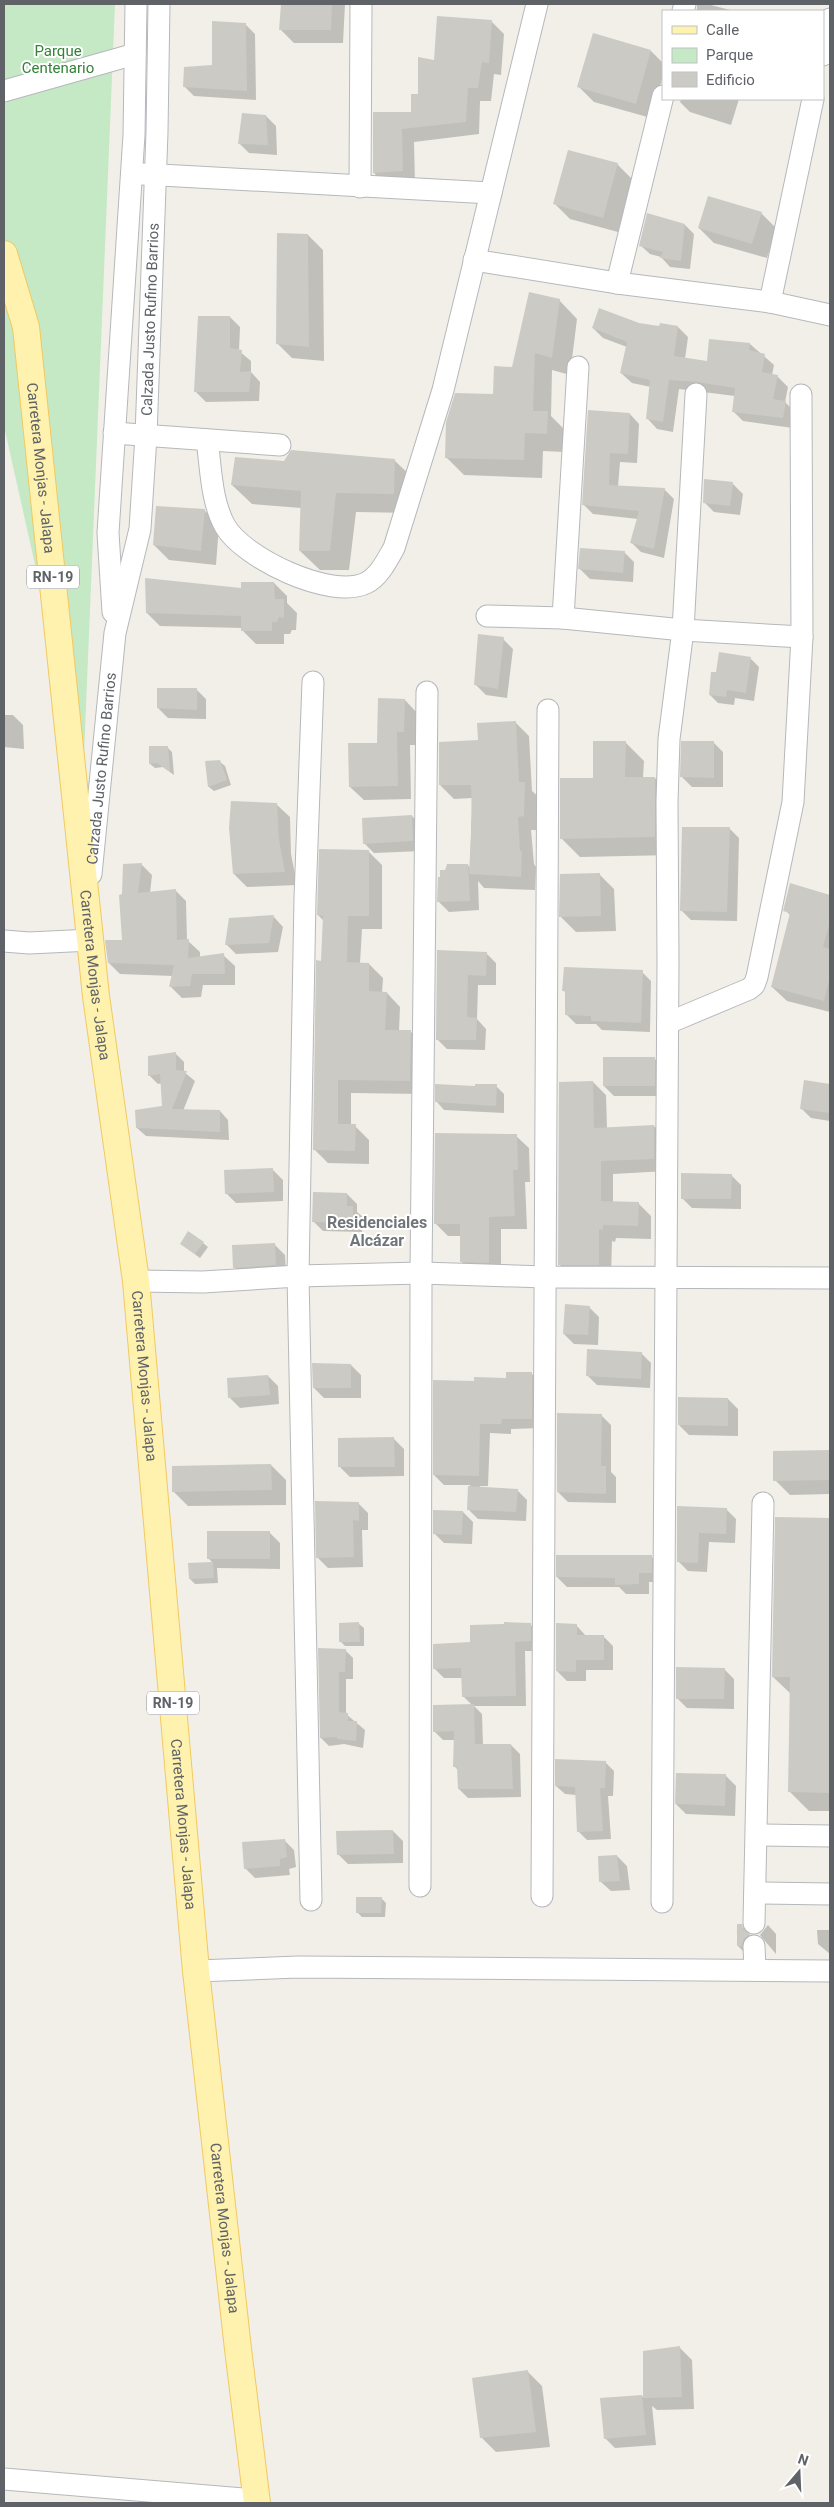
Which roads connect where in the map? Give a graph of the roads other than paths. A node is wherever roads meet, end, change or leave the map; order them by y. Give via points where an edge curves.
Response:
1 (136, 4) edge
2 (159, 4) edge
3 (361, 4) edge
4 (537, 4) edge
5 (830, 19) edge
6 (824, 49) edge
7 (135, 54) junction
8 (4, 91) edge
9 (662, 100) edge
10 (813, 100) edge
11 (131, 174) junction
12 (156, 174) junction
13 (360, 187) junction
14 (491, 193) junction
15 (4, 254) edge
16 (474, 260) junction
17 (617, 283) junction
18 (770, 302) junction
19 (830, 315) edge
20 (578, 367) dead end
21 (696, 394) dead end
22 (801, 395) dead end
23 (114, 433) junction
24 (146, 436) junction
25 (207, 440) junction
26 (280, 446) dead end
27 (488, 616) dead end
28 (563, 618) junction
29 (683, 630) junction
30 (114, 633) junction
31 (802, 637) junction
32 (313, 682) dead end
33 (426, 692) dead end
34 (548, 710) dead end
35 (88, 903) junction
36 (91, 940) junction
37 (4, 941) edge
38 (668, 1023) junction
39 (421, 1273) junction
40 (298, 1276) junction
41 (545, 1277) junction
42 (666, 1277) junction
43 (830, 1278) edge
44 (136, 1281) junction
45 (763, 1503) dead end
46 (757, 1835) junction
47 (830, 1836) edge
48 (420, 1886) dead end
49 (756, 1893) junction
50 (830, 1894) edge
51 (542, 1896) dead end
52 (311, 1900) dead end
53 (662, 1902) dead end
54 (754, 1923) dead end
55 (754, 1946) dead end
56 (755, 1969) junction
57 (196, 1971) junction
58 (830, 1971) edge
59 (4, 2479) edge
60 (257, 2502) edge

1 - 7 street, Calzada Justo Rufino Barrios
2 - 12 street, Calzada Justo Rufino Barrios
3 - 13 street
4 - 14 street
5 - 6 street
7 - 8 street
7 - 11 street, Calzada Justo Rufino Barrios
9 - 17 street
10 - 18 street
11 - 12 street
11 - 23 street, Calzada Justo Rufino Barrios
12 - 13 street
12 - 24 street, Calzada Justo Rufino Barrios
13 - 14 street
14 - 16 street
15 - 35 main road, Carretera Monjas - Jalapa / RN-19 via 26,326
16 - 17 street
16 - 25 street via 452,351 394,548 383,568 366,583 343,587 294,576 250,552 225,526 213,489
17 - 18 street
18 - 19 street
20 - 28 street
21 - 29 street
22 - 31 street
23 - 24 street
23 - 30 street, Calzada Justo Rufino Barrios via 108,533
24 - 25 street
24 - 30 street, Calzada Justo Rufino Barrios via 140,529
25 - 26 street
27 - 28 street
28 - 29 street
29 - 31 street
29 - 38 street via 669,748
30 - 35 street, Calzada Justo Rufino Barrios
31 - 38 street via 793,802 757,977 748,989
32 - 40 street via 305,898
33 - 39 street
34 - 41 street
35 - 36 main road, Carretera Monjas - Jalapa / RN-19
36 - 37 street
36 - 44 main road, Carretera Monjas - Jalapa / RN-19
38 - 42 street
39 - 40 street
39 - 41 street
39 - 48 street
40 - 44 street via 203,1282
40 - 52 street
41 - 42 street
41 - 51 street
42 - 43 street
42 - 53 street
44 - 57 main road, Carretera Monjas - Jalapa / RN-19
45 - 46 street
46 - 47 street
46 - 49 street
49 - 50 street
49 - 54 street
55 - 56 street
56 - 57 street via 298,1967
56 - 58 street
57 - 60 main road, Carretera Monjas - Jalapa / RN-19
59 - 60 street

